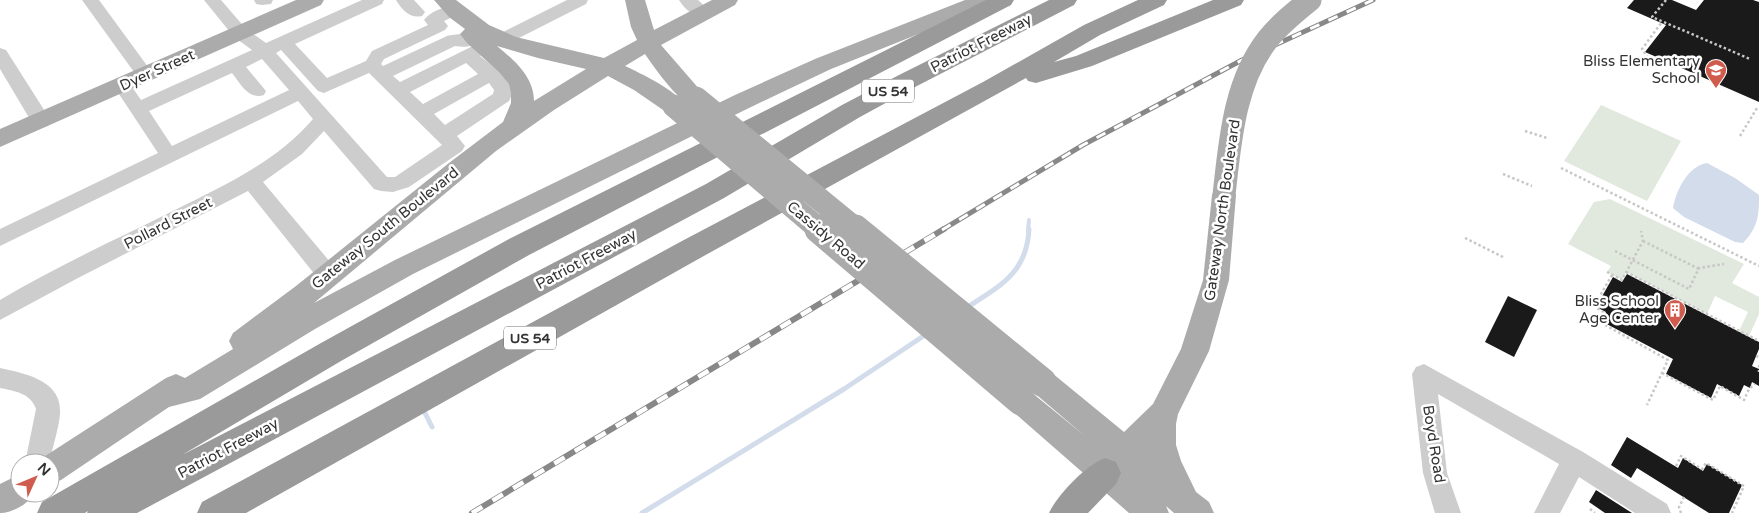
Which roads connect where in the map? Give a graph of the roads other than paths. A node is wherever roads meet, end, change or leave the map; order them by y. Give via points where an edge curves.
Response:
1 (90, 0) edge
2 (212, 0) edge
3 (376, 0) edge
4 (404, 0) edge
5 (580, 0) edge
6 (635, 0) edge
7 (728, 0) edge
8 (984, 0) edge
9 (1003, 0) edge
10 (1066, 0) edge
11 (1156, 0) edge
12 (1233, 0) edge
13 (1310, 0) edge
14 (311, 1) edge
15 (352, 5) edge
16 (695, 7) edge
17 (416, 12) dead end
18 (470, 30) edge
19 (240, 33) junction
20 (284, 42) junction
21 (650, 42) junction
22 (209, 47) junction
23 (264, 51) junction
24 (0, 54) edge
25 (377, 65) junction
26 (606, 66) junction
27 (231, 67) junction
28 (145, 75) junction
29 (490, 75) junction
30 (122, 85) junction
31 (324, 87) junction
32 (990, 88) junction
33 (398, 90) junction
34 (257, 91) dead end
35 (302, 94) junction
36 (684, 102) junction
37 (138, 109) junction
38 (421, 113) junction
39 (324, 120) junction
40 (41, 121) junction
41 (512, 127) junction
42 (0, 139) edge
43 (163, 147) dead end
44 (457, 147) junction
45 (251, 181) junction
46 (0, 238) edge
47 (328, 275) junction
48 (0, 311) edge
49 (0, 378) edge
50 (163, 396) junction
51 (1164, 413) junction
52 (39, 453) edge
53 (1574, 460) junction
54 (1116, 462) junction
55 (60, 463) edge
56 (1194, 510) edge
57 (54, 513) edge
58 (104, 513) edge
59 (214, 513) edge
60 (1066, 513) edge
61 (1153, 513) edge
62 (1448, 513) edge
63 (1547, 513) edge
64 (1658, 513) edge

1 - 28 street
2 - 19 street
3 - 15 street
4 - 17 street
5 - 18 street
6 - 21 main road, Cassidy Road
7 - 16 main road, Gateway South Boulevard
8 - 50 main road via 823,64 743,101 396,271 190,390
9 - 57 highway via 519,247
10 - 58 highway, Patriot Freeway / US 54 via 851,111 715,191
11 - 32 highway, US 54 via 1092,30
12 - 32 highway via 1084,60
13 - 51 main road, Gateway North Boulevard, bridge via 1270,36 1245,78 1230,146 1216,280 1195,352
14 - 19 main road, Dyer Street
15 - 20 street
16 - 21 main road, Gateway South Boulevard
18 - 25 street via 464,42 453,40
18 - 25 street via 432,20 439,26
18 - 26 main road, Cassidy Road via 553,55
18 - 29 street
18 - 33 street
18 - 41 main road via 513,72 522,88 522,110
19 - 22 main road, Dyer Street
19 - 23 street
20 - 23 street
20 - 31 street
21 - 26 main road, Gateway South Boulevard
21 - 36 main road, Cassidy Road via 673,76
22 - 27 street
22 - 28 main road, Dyer Street
23 - 27 street
23 - 35 street
24 - 40 street
25 - 31 street
25 - 33 street
26 - 36 main road, Cassidy Road
26 - 41 main road, Gateway South Boulevard
27 - 34 street
27 - 37 street
28 - 30 main road, Dyer Street
29 - 38 street
29 - 44 street via 499,82 502,98
30 - 37 street
30 - 40 main road, Dyer Street
31 - 35 street
32 - 59 highway, US 54
33 - 38 street
35 - 39 street
35 - 46 street
36 - 54 main road, Cassidy Road, bridge
37 - 43 street
38 - 44 street
39 - 44 street via 381,184 402,182
39 - 45 street, Pollard Street via 295,152
40 - 42 main road, Dyer Street
41 - 44 main road, Gateway South Boulevard
44 - 47 main road, Gateway South Boulevard
45 - 47 street
45 - 48 street, Pollard Street
47 - 50 main road, Gateway South Boulevard via 251,335
49 - 52 street via 30,386 41,392 47,401
50 - 55 main road, Gateway South Boulevard
51 - 54 main road, Gateway North Boulevard
51 - 56 main road via 1159,429 1161,449 1167,468
53 - 62 street, Boyd Road via 1424,374 1435,473
53 - 63 street
53 - 64 street
54 - 56 main road, Cassidy Road
54 - 60 highway
54 - 61 main road, Cassidy Road

